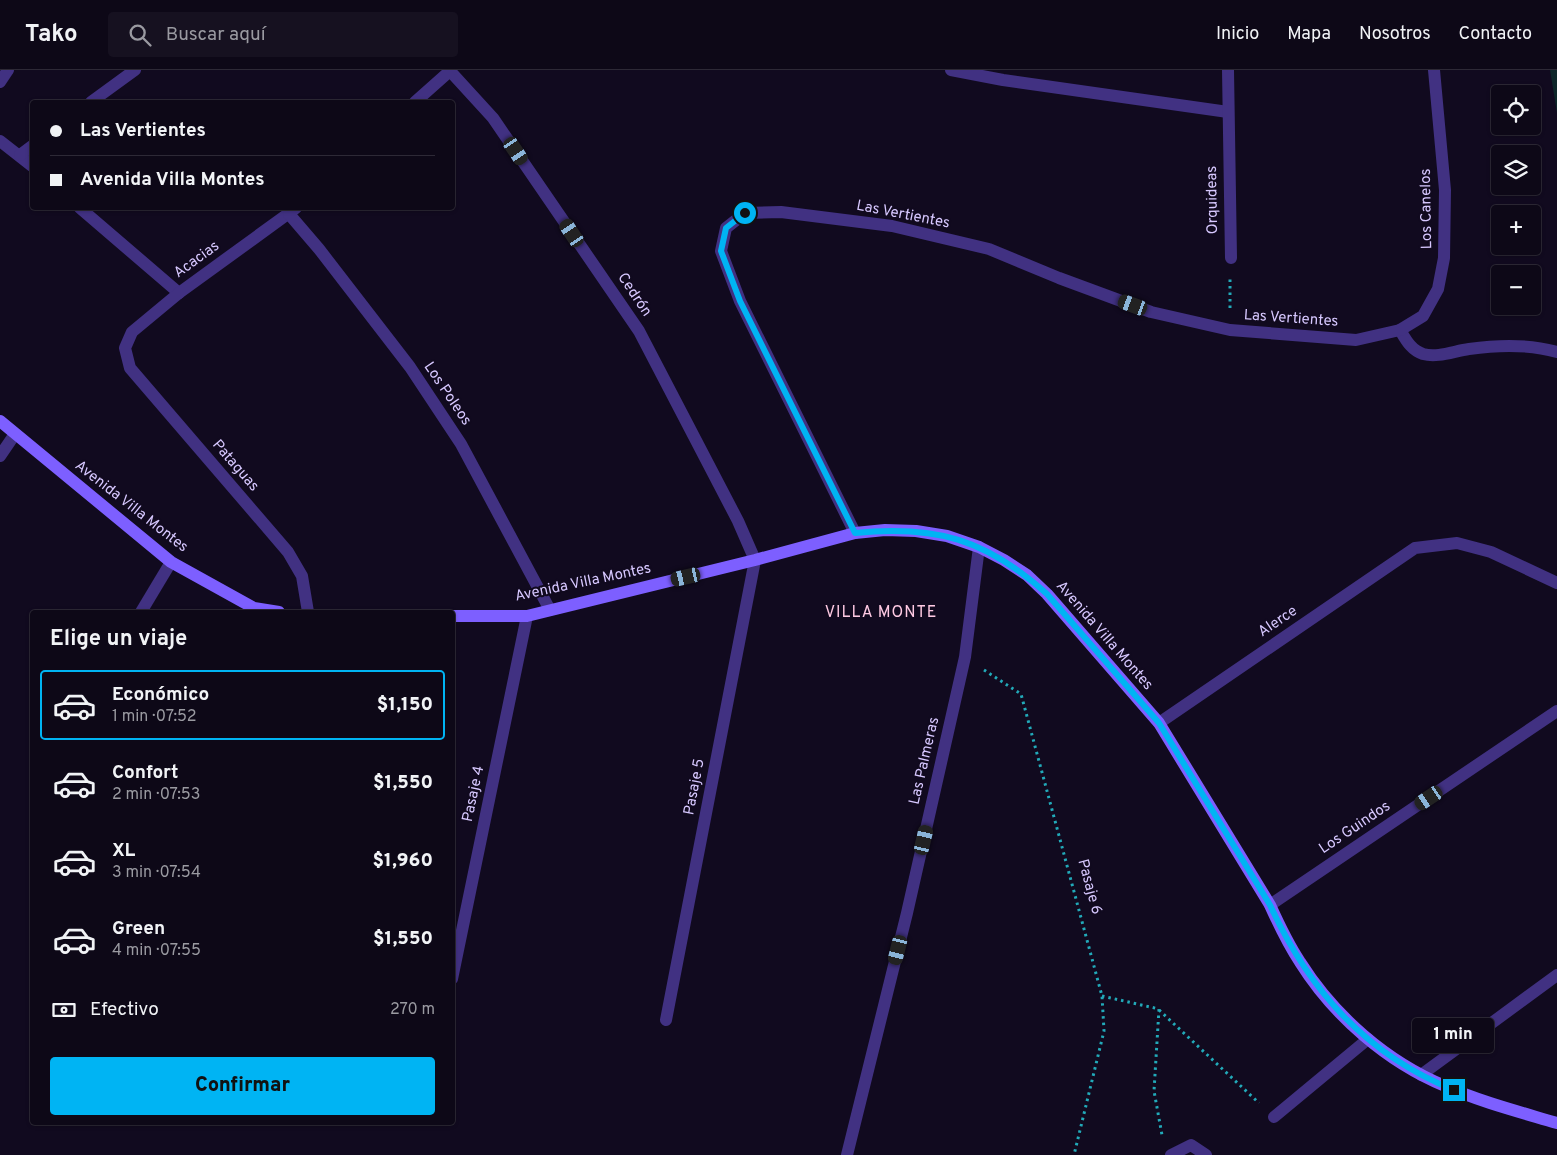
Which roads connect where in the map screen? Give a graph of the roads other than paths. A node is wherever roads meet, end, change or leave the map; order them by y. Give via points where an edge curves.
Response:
1 (8, 70) edge
2 (135, 70) edge
3 (951, 70) edge
4 (1228, 70) edge
5 (1434, 70) edge
6 (451, 71) edge
7 (1003, 75) edge
8 (0, 82) edge
9 (94, 100) edge
10 (417, 100) edge
11 (1228, 112) junction
12 (0, 141) edge
13 (30, 148) edge
14 (20, 155) junction
15 (30, 164) edge
16 (82, 210) edge
17 (293, 211) edge
18 (1231, 258) road end
19 (179, 293) junction
20 (1400, 330) junction
21 (125, 348) joint
22 (1557, 352) edge
23 (0, 422) edge
24 (15, 434) junction
25 (0, 456) edge
26 (855, 533) junction
27 (979, 547) junction
28 (755, 560) junction
29 (171, 562) junction
30 (1557, 583) edge
31 (142, 610) edge
32 (266, 610) edge
33 (308, 610) edge
34 (550, 610) junction
35 (455, 616) edge
36 (527, 616) junction
37 (1557, 712) edge
38 (1159, 723) junction
39 (1270, 905) junction
40 (455, 964) edge
41 (1557, 975) edge
42 (666, 1020) dead end
43 (1368, 1039) junction
44 (1422, 1074) junction
45 (1274, 1117) road end
46 (1557, 1123) edge
47 (847, 1155) edge
48 (1170, 1155) edge
49 (1206, 1155) edge

1 - 8 street
2 - 9 street
3 - 7 street
4 - 11 street, Orquideas
5 - 20 street, Los Canelos via 1444,190 1444,258 1438,289 1423,316
6 - 10 street
6 - 28 street, Cedrón via 493,118 639,331
7 - 11 street
11 - 18 street, Orquideas
12 - 14 street
13 - 14 street
14 - 15 street
16 - 19 street
17 - 19 street, Acacias
17 - 34 street, Los Poleos via 410,367 456,436
19 - 21 street, Acacias via 132,332
20 - 22 street via 1417,352 1432,356 1497,346
20 - 26 street, Las Vertientes via 1356,340 1230,330 1151,312 980,247 892,226 781,212 745,213 726,228 721,251 740,301
21 - 33 street, Pataguas via 130,368 288,552 302,576
23 - 24 street, Avenida Villa Montes
24 - 25 street
24 - 29 street, Avenida Villa Montes
26 - 27 street, Avenida Villa Montes via 916,531 946,536
26 - 28 street, Avenida Villa Montes
27 - 38 street, Avenida Villa Montes via 1027,575 1047,594
27 - 47 street, Las Palmeras via 965,657 907,913
28 - 34 street, Avenida Villa Montes
28 - 42 street, Pasaje 5
29 - 31 street
29 - 32 street, Avenida Villa Montes via 254,608
30 - 38 street, Alerce via 1491,552 1457,543 1415,548
34 - 36 street, Avenida Villa Montes
35 - 36 street, Avenida Villa Montes
36 - 40 street, Pasaje 4
37 - 39 street, Los Guindos
38 - 39 street, Avenida Villa Montes
39 - 43 street, Avenida Villa Montes via 1300,963 1319,989
41 - 44 street
43 - 44 street, Avenida Villa Montes
43 - 45 street
44 - 46 street, Avenida Villa Montes via 1466,1095
48 - 49 street via 1190,1145

